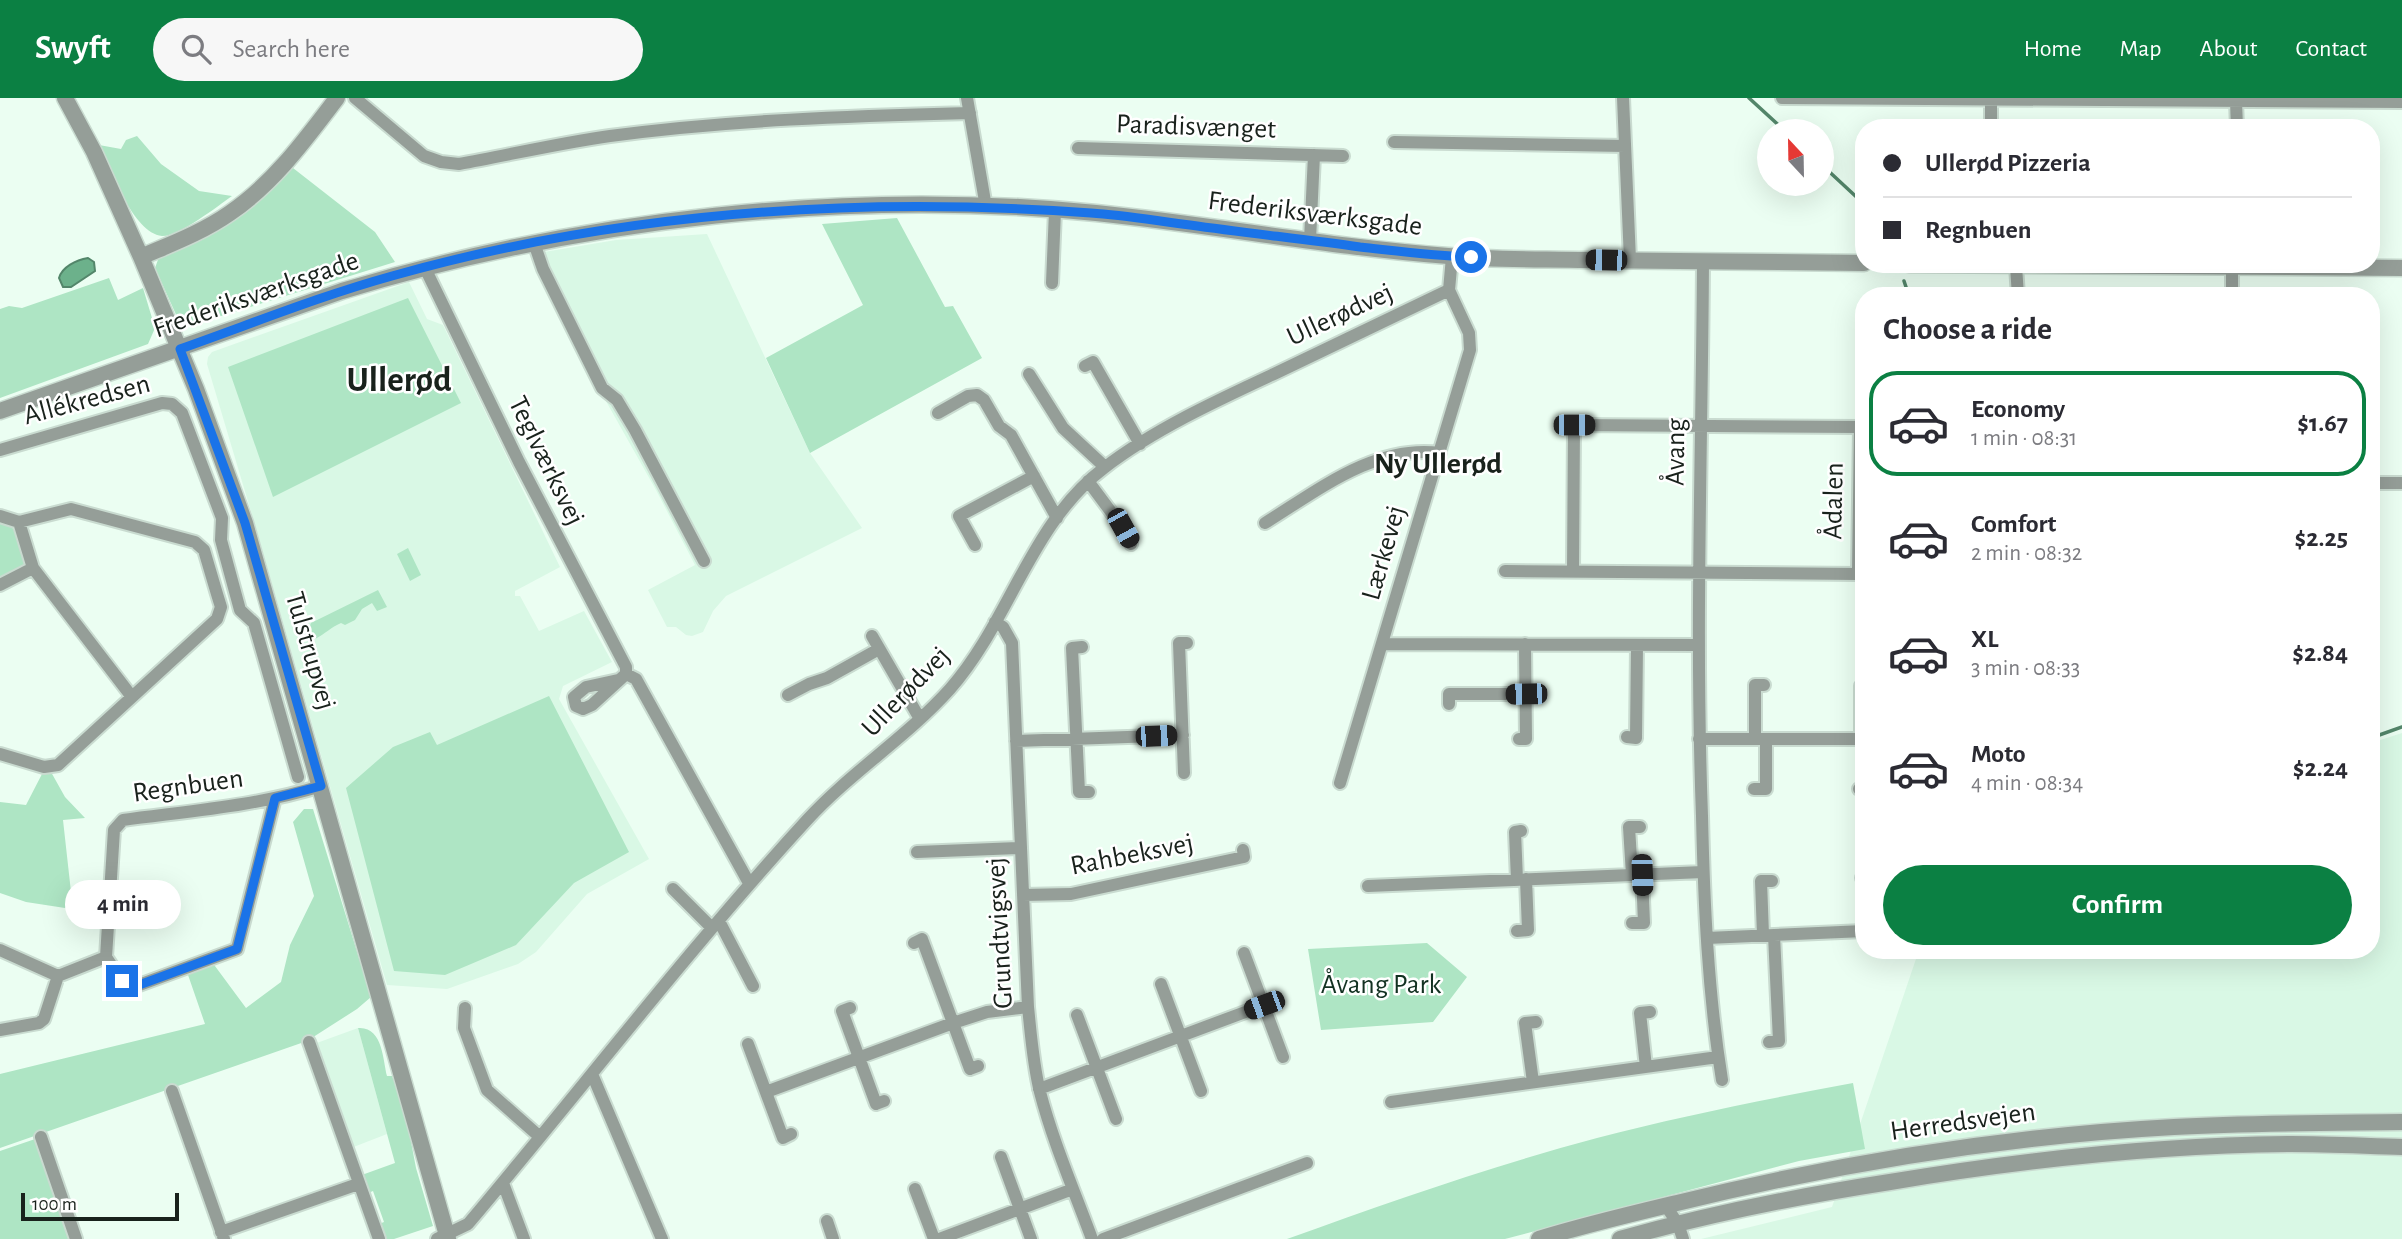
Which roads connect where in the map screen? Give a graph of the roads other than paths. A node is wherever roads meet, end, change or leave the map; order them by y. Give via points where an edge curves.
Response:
1 (65, 98) edge
2 (337, 98) edge
3 (355, 98) edge
4 (967, 98) edge
5 (1623, 98) edge
6 (1782, 98) edge
7 (1991, 99) edge
8 (2236, 101) junction
9 (2402, 102) edge
10 (970, 113) junction
11 (1991, 119) edge
12 (2237, 119) edge
13 (1394, 142) dead end
14 (1625, 146) junction
15 (1078, 148) dead end
16 (1314, 155) junction
17 (1343, 156) dead end
18 (986, 207) junction
19 (1055, 211) junction
20 (1310, 240) junction
21 (534, 243) junction
22 (141, 257) junction
23 (1452, 257) junction
24 (1630, 260) junction
25 (1703, 261) junction
26 (1855, 263) edge
27 (425, 268) junction
28 (2380, 268) edge
29 (2402, 268) edge
30 (1052, 283) dead end
31 (1449, 290) junction
32 (180, 349) junction
33 (1086, 366) dead end
34 (1029, 374) dead end
35 (0, 411) edge
36 (938, 412) dead end
37 (1701, 426) junction
38 (1855, 428) edge
39 (1140, 444) junction
40 (0, 450) edge
41 (1440, 453) junction
42 (1105, 467) junction
43 (1034, 476) junction
44 (1088, 481) junction
45 (2380, 483) edge
46 (2402, 484) edge
47 (0, 516) edge
48 (1057, 518) junction
49 (19, 522) junction
50 (1265, 523) dead end
51 (1132, 544) dead end
52 (975, 545) dead end
53 (704, 561) dead end
54 (33, 568) junction
55 (1505, 571) dead end
56 (1573, 572) junction
57 (1699, 573) junction
58 (1855, 574) edge
59 (230, 575) junction
60 (213, 580) junction
61 (0, 585) edge
62 (995, 622) junction
63 (872, 636) dead end
64 (1187, 643) dead end
65 (1383, 644) junction
66 (1525, 644) junction
67 (1637, 645) junction
68 (1698, 645) junction
69 (1082, 647) dead end
70 (879, 649) junction
71 (1765, 685) dead end
72 (1526, 694) junction
73 (788, 695) dead end
74 (132, 696) junction
75 (1449, 704) dead end
76 (920, 719) junction
77 (1183, 735) junction
78 (1627, 737) dead end
79 (1077, 739) junction
80 (1519, 739) dead end
81 (1699, 739) junction
82 (1761, 739) junction
83 (1855, 739) edge
84 (1016, 741) junction
85 (0, 754) edge
86 (1184, 773) dead end
87 (298, 777) dead end
88 (1340, 783) dead end
89 (321, 786) junction
90 (1755, 789) dead end
91 (1089, 792) dead end
92 (275, 798) junction
93 (1640, 827) dead end
94 (1521, 831) dead end
95 (1021, 848) junction
96 (1243, 850) dead end
97 (917, 852) dead end
98 (1703, 872) junction
99 (1637, 875) junction
100 (1521, 880) junction
101 (1772, 881) dead end
102 (749, 883) junction
103 (1368, 886) dead end
104 (673, 889) dead end
105 (1023, 895) junction
106 (1632, 923) dead end
107 (715, 924) junction
108 (1855, 930) edge
109 (1517, 931) dead end
110 (1769, 935) junction
111 (1707, 938) junction
112 (914, 943) dead end
113 (0, 950) edge
114 (1244, 953) dead end
115 (106, 957) junction
116 (58, 976) junction
117 (1161, 984) dead end
118 (754, 986) dead end
119 (1264, 1005) junction
120 (1028, 1007) junction
121 (465, 1008) dead end
122 (850, 1008) dead end
123 (1650, 1012) dead end
124 (1077, 1016) dead end
125 (1536, 1022) dead end
126 (953, 1023) junction
127 (0, 1030) edge
128 (1180, 1036) junction
129 (309, 1042) dead end
130 (1769, 1042) dead end
131 (748, 1044) dead end
132 (1283, 1057) dead end
133 (1718, 1057) junction
134 (859, 1058) junction
135 (978, 1066) dead end
136 (1646, 1067) junction
137 (1097, 1068) junction
138 (592, 1074) junction
139 (1722, 1080) dead end
140 (1533, 1082) junction
141 (1040, 1089) junction
142 (172, 1091) dead end
143 (1201, 1091) dead end
144 (766, 1092) junction
145 (884, 1101) dead end
146 (1391, 1102) dead end
147 (1116, 1119) dead end
148 (2402, 1122) edge
149 (792, 1135) dead end
150 (41, 1136) dead end
151 (540, 1137) junction
152 (2402, 1147) edge
153 (1001, 1157) dead end
154 (1307, 1163) dead end
155 (503, 1183) junction
156 (358, 1184) junction
157 (915, 1189) dead end
158 (1073, 1189) junction
159 (1666, 1206) junction
160 (1020, 1209) junction
161 (827, 1221) dead end
162 (1674, 1232) edge
163 (223, 1236) edge
164 (444, 1238) edge
165 (76, 1239) edge
166 (379, 1239) edge
167 (524, 1239) edge
168 (662, 1239) edge
169 (833, 1239) edge
170 (934, 1239) edge
171 (939, 1239) edge
172 (1031, 1239) edge
173 (1092, 1239) edge
174 (1103, 1239) edge
175 (1539, 1239) edge
176 (1620, 1239) edge

1 - 22 street, Tulstrupvej
2 - 22 street via 290,159 229,214
3 - 10 street via 424,156 459,164 608,136 699,126
4 - 10 street
5 - 14 street
6 - 7 street
7 - 8 street
7 - 11 street
8 - 9 street
8 - 12 street
10 - 18 street
13 - 14 street
14 - 24 street
15 - 16 street, Paradisvænget
16 - 17 street, Paradisvænget
16 - 20 street, Paradisvænget
18 - 19 street, Frederiksværksgade
18 - 21 street, Frederiksværksgade via 884,206 709,217
19 - 20 street, Frederiksværksgade
19 - 30 street
20 - 23 street, Frederiksværksgade
21 - 27 street, Frederiksværksgade
21 - 53 street via 602,388 617,400 635,430
22 - 32 street, Tulstrupvej
23 - 24 street, Frederiksværksgade
23 - 31 street
24 - 25 street, Frederiksværksgade
25 - 26 street, Frederiksværksgade
25 - 37 street, Åvang
27 - 32 street, Frederiksværksgade via 342,291
27 - 102 street, Teglværksvej via 626,667 622,677 636,679
28 - 29 street
31 - 39 street, Ullerødvej via 1211,403
31 - 41 street, Lærkevej via 1469,333 1470,350
32 - 35 street, Frederiksværksgade
32 - 89 street, Tulstrupvej via 245,523
33 - 39 street via 1093,362
34 - 42 street via 1063,428
36 - 43 street via 977,395 1011,435
37 - 38 street, Ådalen
37 - 56 street via 1574,425
37 - 57 street, Åvang
39 - 42 street, Ullerødvej
40 - 59 street, Allékredsen via 162,402 172,404 182,413 222,518 221,540
41 - 50 street via 1416,452 1363,464
41 - 65 street, Lærkevej
42 - 44 street, Ullerødvej
43 - 48 street
43 - 52 street via 959,516
44 - 48 street, Ullerødvej
44 - 51 street
45 - 46 street
47 - 49 street
48 - 62 street, Ullerødvej
49 - 54 street
49 - 60 street via 71,509 195,542 204,550
54 - 61 street
54 - 74 street
55 - 56 street
56 - 57 street
57 - 58 street, Ådalen
57 - 68 street, Åvang
59 - 60 street
59 - 87 street, Allékredsen via 240,610 254,623
60 - 74 street via 221,607 217,619
62 - 76 street, Ullerødvej via 971,663
62 - 84 street, Grundtvigsvej via 1012,643
63 - 70 street
64 - 77 street via 1179,643
65 - 66 street
65 - 88 street, Lærkevej
66 - 67 street
66 - 72 street
67 - 68 street
67 - 78 street via 1636,738
68 - 81 street, Åvang
69 - 79 street via 1072,648
70 - 73 street
70 - 76 street
71 - 82 street via 1755,685
72 - 75 street via 1449,694
72 - 80 street via 1527,739
74 - 85 street via 58,765 44,767
76 - 102 street, Ullerødvej via 812,814
77 - 79 street
77 - 86 street
79 - 84 street
79 - 91 street via 1079,792
81 - 82 street
81 - 98 street, Åvang
82 - 83 street
82 - 90 street via 1766,789
84 - 95 street, Grundtvigsvej
89 - 92 street, Regnbuen
89 - 164 street, Tulstrupvej
92 - 115 street, Regnbuen via 123,820 114,830
92 - 115 street, Regnbuen via 237,949 132,986 122,981
93 - 99 street via 1629,827
94 - 100 street via 1515,832
95 - 97 street
95 - 105 street, Grundtvigsvej
96 - 105 street, Rahbeksvej via 1244,857 1071,894
98 - 99 street
98 - 111 street, Åvang
99 - 100 street
99 - 106 street via 1644,923
100 - 103 street
100 - 109 street via 1528,930
101 - 110 street via 1761,881
102 - 107 street, Ullerødvej
104 - 107 street
105 - 120 street, Grundtvigsvej
107 - 118 street
107 - 138 street, Ullerødvej
108 - 110 street
110 - 111 street
110 - 130 street via 1779,1041
111 - 133 street, Åvang
112 - 126 street via 922,939
113 - 116 street
114 - 119 street
115 - 116 street
116 - 127 street via 40,1024
117 - 128 street
119 - 128 street
119 - 132 street
120 - 126 street via 987,1012
120 - 141 street, Grundtvigsvej
121 - 151 street via 464,1028 487,1090
122 - 134 street via 842,1011
123 - 136 street via 1640,1013
124 - 137 street
125 - 140 street via 1525,1023
126 - 134 street
126 - 135 street via 970,1069
128 - 137 street
128 - 143 street
129 - 156 street
131 - 144 street
133 - 136 street
133 - 139 street, Åvang
134 - 144 street
134 - 145 street via 876,1104
136 - 140 street
137 - 141 street
137 - 147 street
138 - 151 street, Ullerødvej
138 - 168 street
140 - 146 street
141 - 158 street, Grundtvigsvej
142 - 163 street
144 - 149 street via 783,1138
148 - 159 street, Herredsvejen via 2174,1127 2043,1137 1875,1161
150 - 165 street
151 - 155 street, Ullerødvej
152 - 162 street, Herredsvejen via 2291,1144 2072,1157 1837,1190
153 - 160 street
154 - 174 street
155 - 164 street, Ullerødvej via 468,1224
155 - 167 street
156 - 163 street
156 - 166 street
157 - 170 street
158 - 160 street
158 - 173 street, Grundtvigsvej
159 - 162 street
159 - 175 street, Herredsvejen
160 - 171 street
160 - 172 street
161 - 169 street
162 - 176 street, Herredsvejen

